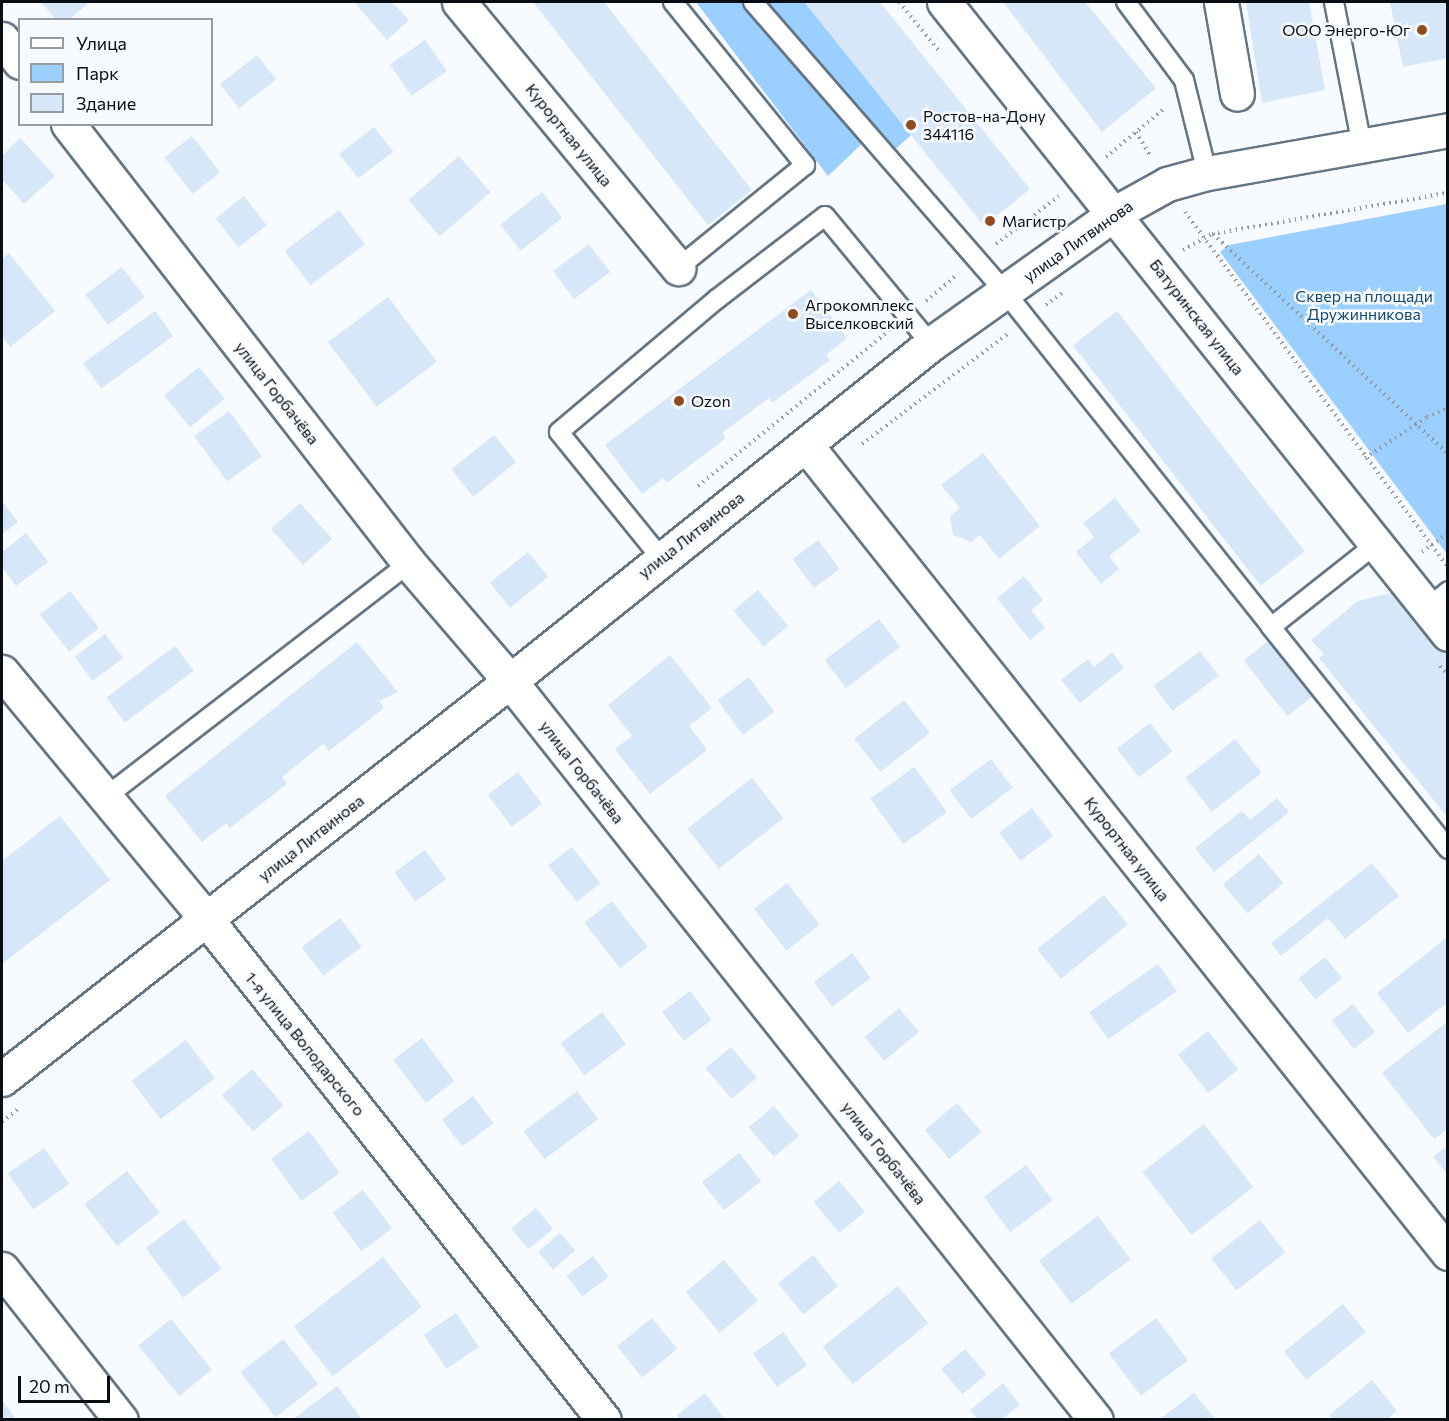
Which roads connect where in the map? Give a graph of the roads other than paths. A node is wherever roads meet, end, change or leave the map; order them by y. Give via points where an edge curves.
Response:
1 (459, 2) edge
2 (673, 2) edge
3 (753, 2) edge
4 (944, 2) edge
5 (1126, 2) edge
6 (1221, 2) edge
7 (1334, 2) edge
8 (2, 39) edge
9 (18, 59) edge
10 (1237, 94) dead end
11 (70, 126) edge
12 (1448, 130) edge
13 (1362, 146) junction
14 (1207, 173) junction
15 (1115, 213) junction
16 (678, 268) joint
17 (1005, 292) junction
18 (931, 345) junction
19 (806, 445) junction
20 (1375, 545) junction
21 (661, 558) junction
22 (409, 563) junction
23 (1438, 600) edge
24 (1271, 627) junction
25 (1448, 634) edge
26 (2, 672) edge
27 (510, 681) junction
28 (103, 799) junction
29 (1448, 849) edge
30 (207, 920) junction
31 (2, 1079) edge
32 (1448, 1253) edge
33 (2, 1269) edge
34 (121, 1419) edge
35 (604, 1419) edge
36 (1096, 1419) edge

1 - 16 street, Курортная улица
2 - 16 lane via 805,165
3 - 17 lane
4 - 15 street, Батуринская улица
5 - 14 lane via 1184,80
6 - 10 street
7 - 13 lane
8 - 9 street
11 - 22 street, улица Горбачёва
12 - 13 street, улица Литвинова
13 - 14 street, улица Литвинова
14 - 15 street, улица Литвинова via 1167,184
15 - 17 street, улица Литвинова
15 - 20 street, Батуринская улица
17 - 18 street, улица Литвинова
17 - 24 lane
18 - 19 street, улица Литвинова
18 - 21 lane via 825,216 717,299 559,432
19 - 21 street, улица Литвинова
19 - 32 street, Курортная улица
20 - 23 street, Батуринская улица
20 - 24 lane
21 - 27 street, улица Литвинова
22 - 27 street, улица Горбачёва
22 - 28 lane
23 - 25 street, Батуринская улица
24 - 29 lane
26 - 28 street, 1-я улица Володарского
27 - 30 street, улица Литвинова
27 - 36 street, улица Горбачёва
28 - 30 street, 1-я улица Володарского
30 - 31 street, улица Литвинова
30 - 35 street, 1-я улица Володарского
33 - 34 street

